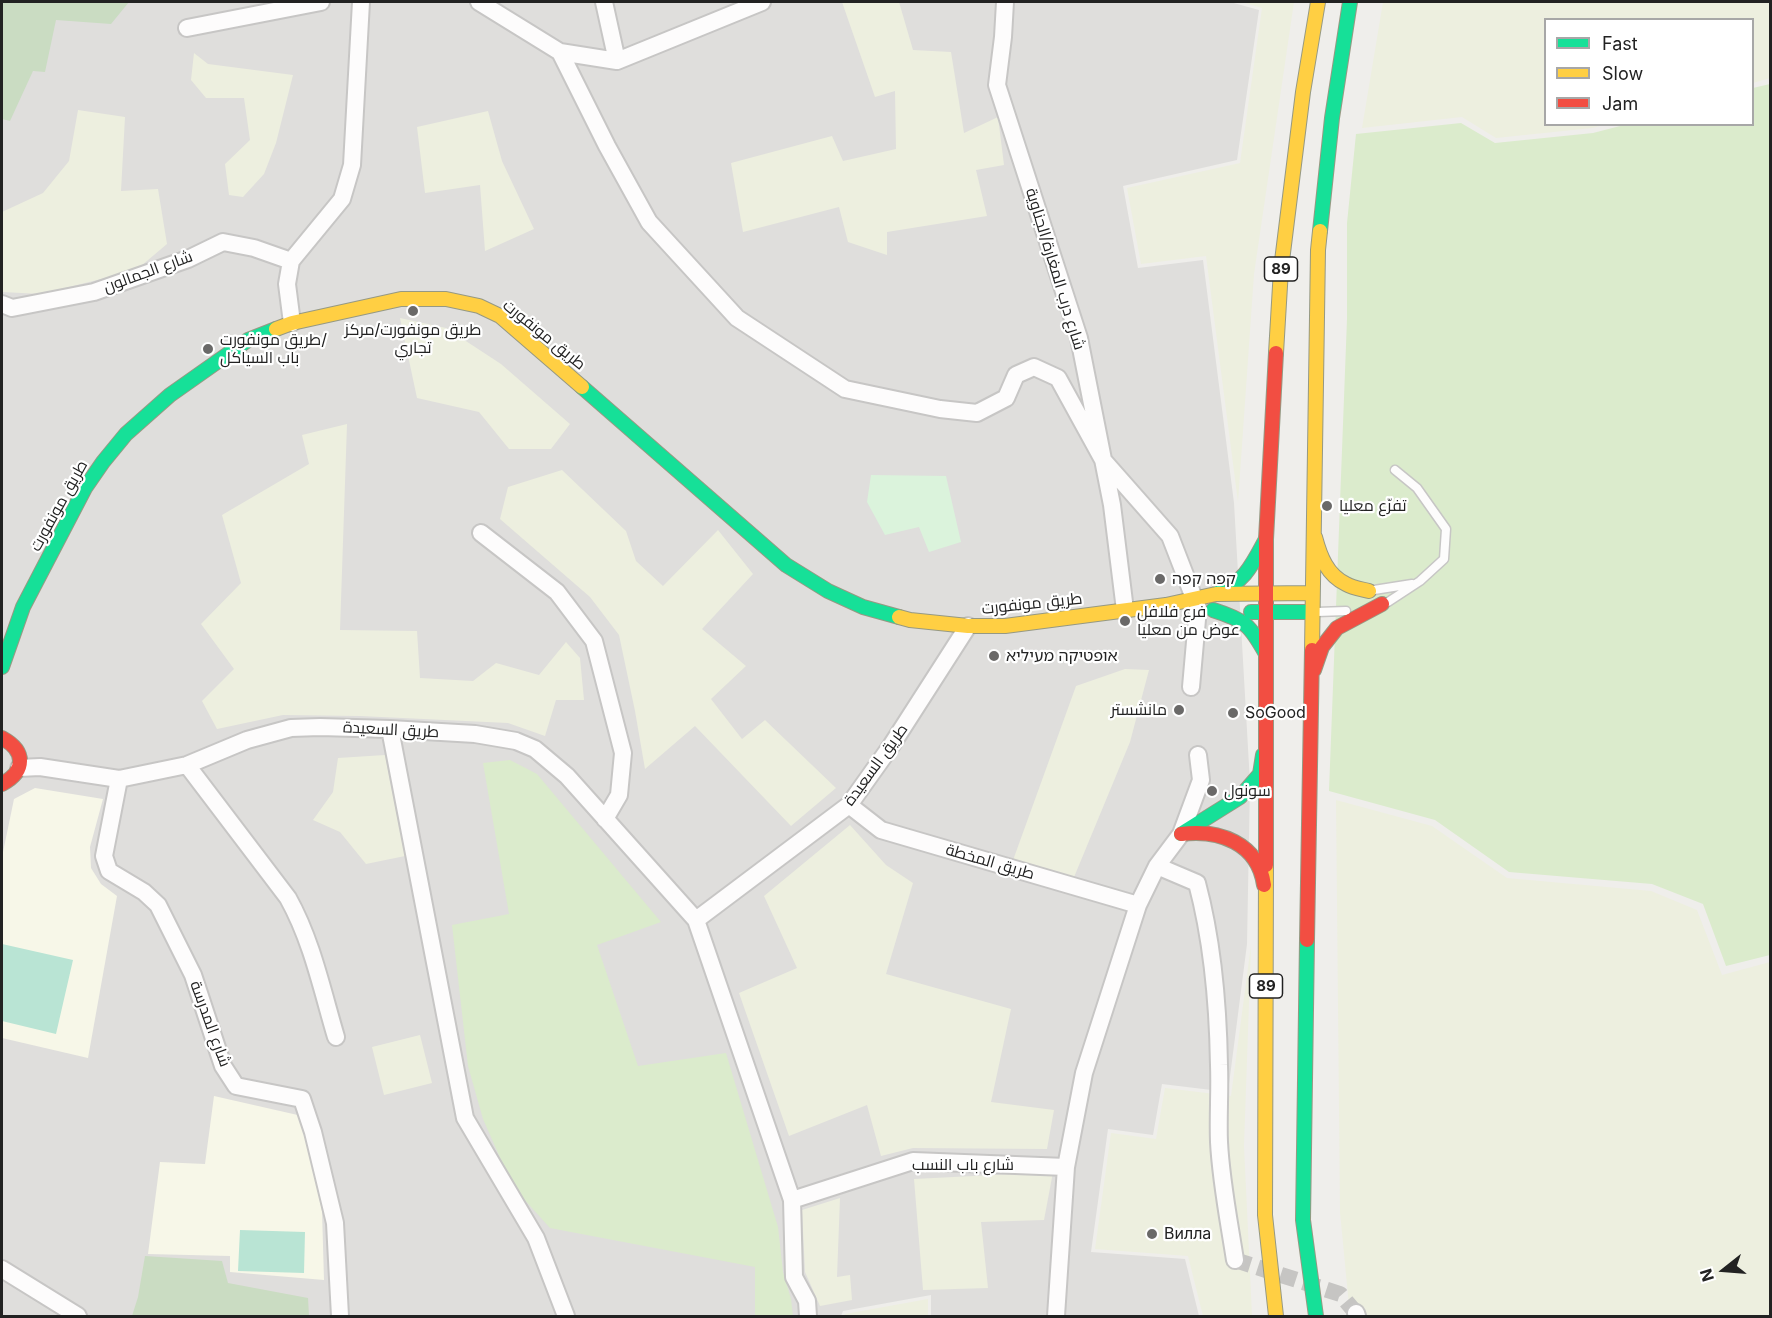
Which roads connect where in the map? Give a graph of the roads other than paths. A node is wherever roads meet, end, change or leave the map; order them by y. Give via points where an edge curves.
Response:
1 (321, 2) edge
2 (361, 2) edge
3 (479, 2) edge
4 (604, 2) edge
5 (762, 2) edge
6 (1005, 2) edge
7 (1318, 2) edge
8 (1350, 2) edge
9 (187, 28) dead end
10 (560, 52) junction
11 (617, 61) junction
12 (291, 261) junction
13 (2, 304) edge
14 (292, 323) junction
15 (1103, 460) junction
16 (1395, 470) dead end
17 (1314, 529) junction
18 (482, 533) dead end
19 (1266, 539) junction
20 (1416, 584) junction
21 (1369, 591) junction
22 (1340, 592) dead end
23 (1316, 593) junction
24 (1216, 594) junction
25 (1267, 594) junction
26 (1382, 604) junction
27 (1202, 605) junction
28 (1125, 610) junction
29 (1311, 612) junction
30 (1266, 613) junction
31 (968, 626) junction
32 (1266, 654) junction
33 (2, 667) edge
34 (1310, 684) junction
35 (1191, 687) dead end
36 (390, 729) junction
37 (1267, 735) junction
38 (2, 738) edge
39 (1198, 754) dead end
40 (188, 765) junction
41 (19, 768) junction
42 (119, 779) junction
43 (2, 784) edge
44 (849, 805) junction
45 (605, 819) junction
46 (1181, 834) junction
47 (1157, 866) junction
48 (1266, 896) junction
49 (1138, 905) junction
50 (696, 920) junction
51 (336, 1037) dead end
52 (1066, 1167) junction
53 (792, 1200) junction
54 (1235, 1260) dead end
55 (2, 1269) edge
56 (78, 1317) edge
57 (340, 1317) edge
58 (566, 1317) edge
59 (808, 1317) edge
60 (1056, 1317) edge
61 (1276, 1317) edge
62 (1316, 1317) edge

1 - 9 street
2 - 12 street via 352,165 342,199
3 - 10 street
4 - 11 street
5 - 11 street
6 - 15 street, شارع درب المغارة/الجناوية via 997,85 1079,338
7 - 19 main road, 89 via 1281,269
8 - 17 main road, 89 via 1317,250
10 - 11 street
10 - 15 street via 649,222 737,318 845,389 940,408 977,413 1006,398 1016,375 1034,367 1058,378
12 - 13 street, شارع الجمالون via 223,242 188,259 94,292 12,308
12 - 14 street via 287,284
14 - 31 main road, طريق مونفورت via 401,299 446,299 479,306 500,316 786,565 863,607 910,620
14 - 33 main road, طريق مونفورت via 248,340 170,395 114,448 85,488 23,607
15 - 27 street via 1170,536
15 - 28 street, شارع درب المغارة/الجناوية
16 - 20 lane via 1417,488 1446,529 1444,559
17 - 21 main road via 1325,566 1342,582
17 - 23 main road, 89
18 - 45 street via 557,592 594,641 622,753 619,795
19 - 24 main road via 1243,580
19 - 25 main road, 89
20 - 21 lane
20 - 26 lane
21 - 22 lane
23 - 25 main road, طريق مونفورت
23 - 29 main road, 89
24 - 25 main road, طريق مونفورت
24 - 27 main road, طريق مونفورت
25 - 30 main road, 89
26 - 29 lane
26 - 34 main road via 1337,628 1322,647
27 - 28 main road, طريق مونفورت
27 - 30 main road, طريق مونفورت
27 - 32 main road via 1245,622
27 - 35 street
28 - 31 main road, طريق مونفورت via 1005,626
29 - 30 main road, طريق مونفورت
29 - 34 main road, 89
30 - 32 main road, 89
31 - 44 street, طريق السعيدة
32 - 37 main road, 89
34 - 62 main road, 89 via 1303,1220
36 - 40 street, طريق السعيدة via 291,728 247,740
36 - 45 street, طريق السعيدة via 475,734 516,741 535,749 567,776
36 - 58 street via 465,1118 536,1238
37 - 46 main road via 1260,774 1254,782 1240,797
37 - 48 main road, 89
38 - 41 main road via 18,752
39 - 46 street via 1201,780
40 - 42 street, طريق السعيدة
40 - 51 street via 288,898 308,942
41 - 42 street, طريق السعيدة via 40,767
41 - 43 main road
42 - 57 street, شارع المدرسة via 104,856 109,871 158,905 193,975 223,1066 236,1086 302,1099 335,1223
44 - 49 street, طريق المخطة via 881,830
44 - 50 street, طريق السعيدة
45 - 50 street, طريق السعيدة
46 - 47 street
46 - 48 main road via 1198,831 1242,845 1261,868
47 - 49 street
47 - 54 street via 1197,883 1205,915 1215,983 1219,1142
48 - 61 main road, 89 via 1265,1215
49 - 52 street via 1084,1073
50 - 53 street, طريق السعيدة
52 - 53 street, شارع باب النسب via 913,1161
52 - 60 street
53 - 59 street, طريق السعيدة via 794,1277 807,1301
55 - 56 street

